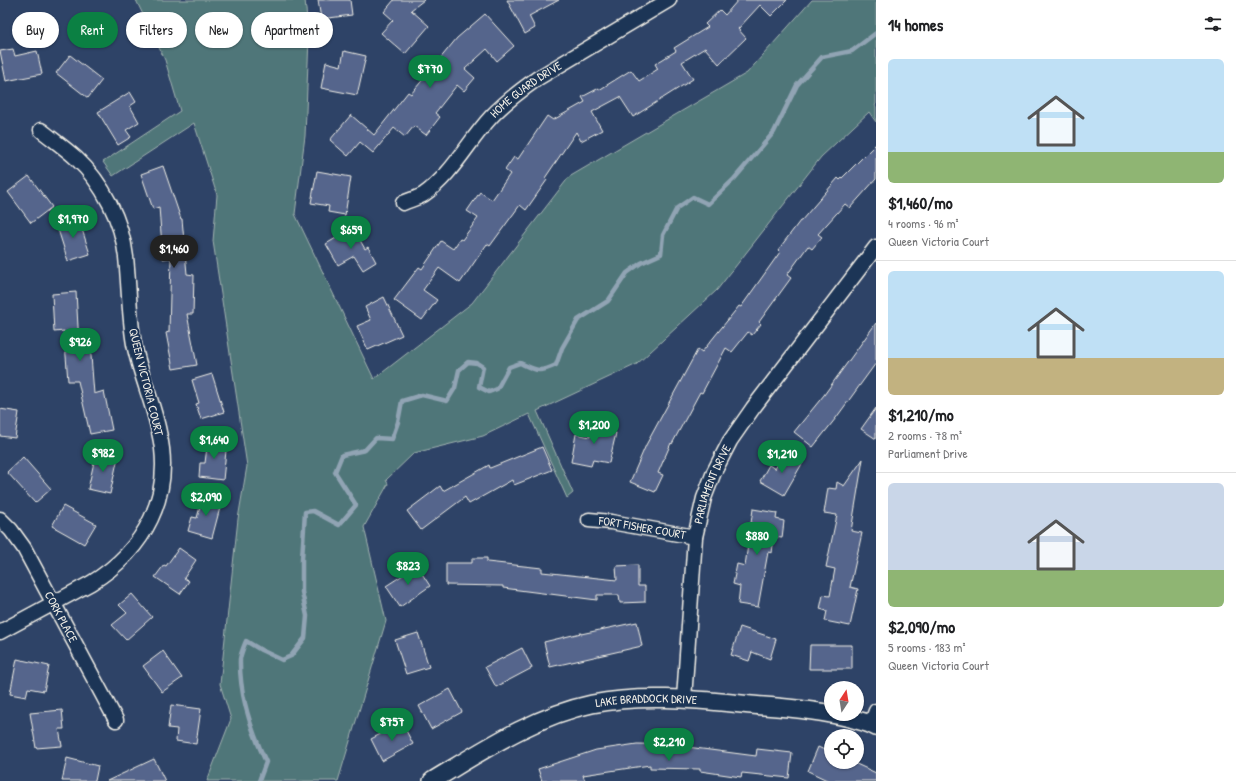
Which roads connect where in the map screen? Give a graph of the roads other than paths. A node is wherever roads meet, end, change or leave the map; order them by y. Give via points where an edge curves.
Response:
1 (669, 0) edge
2 (41, 130) dead end
3 (403, 203) dead end
4 (876, 247) edge
5 (0, 518) edge
6 (589, 520) dead end
7 (695, 537) junction
8 (54, 603) junction
9 (0, 632) edge
10 (684, 699) junction
11 (116, 720) dead end
12 (874, 721) edge
13 (432, 781) edge

1 - 3 street, HOME GUARD DRIVE via 519,91 490,118 438,183 422,196
2 - 8 street, QUEEN VICTORIA COURT via 88,171 104,192 116,217 126,255 134,344 159,430 163,458 160,492 143,535 122,561 105,574
4 - 7 street, PARLIAMENT DRIVE via 730,442 704,498
5 - 8 street, CORK PLACE via 24,548
6 - 7 street, FORT FISHER COURT
7 - 10 street, PARLIAMENT DRIVE
8 - 9 street, QUEEN VICTORIA COURT
8 - 11 street, CORK PLACE
10 - 12 street, LAKE BRADDOCK DRIVE via 803,709
10 - 13 street, LAKE BRADDOCK DRIVE via 628,699 569,710 503,738

